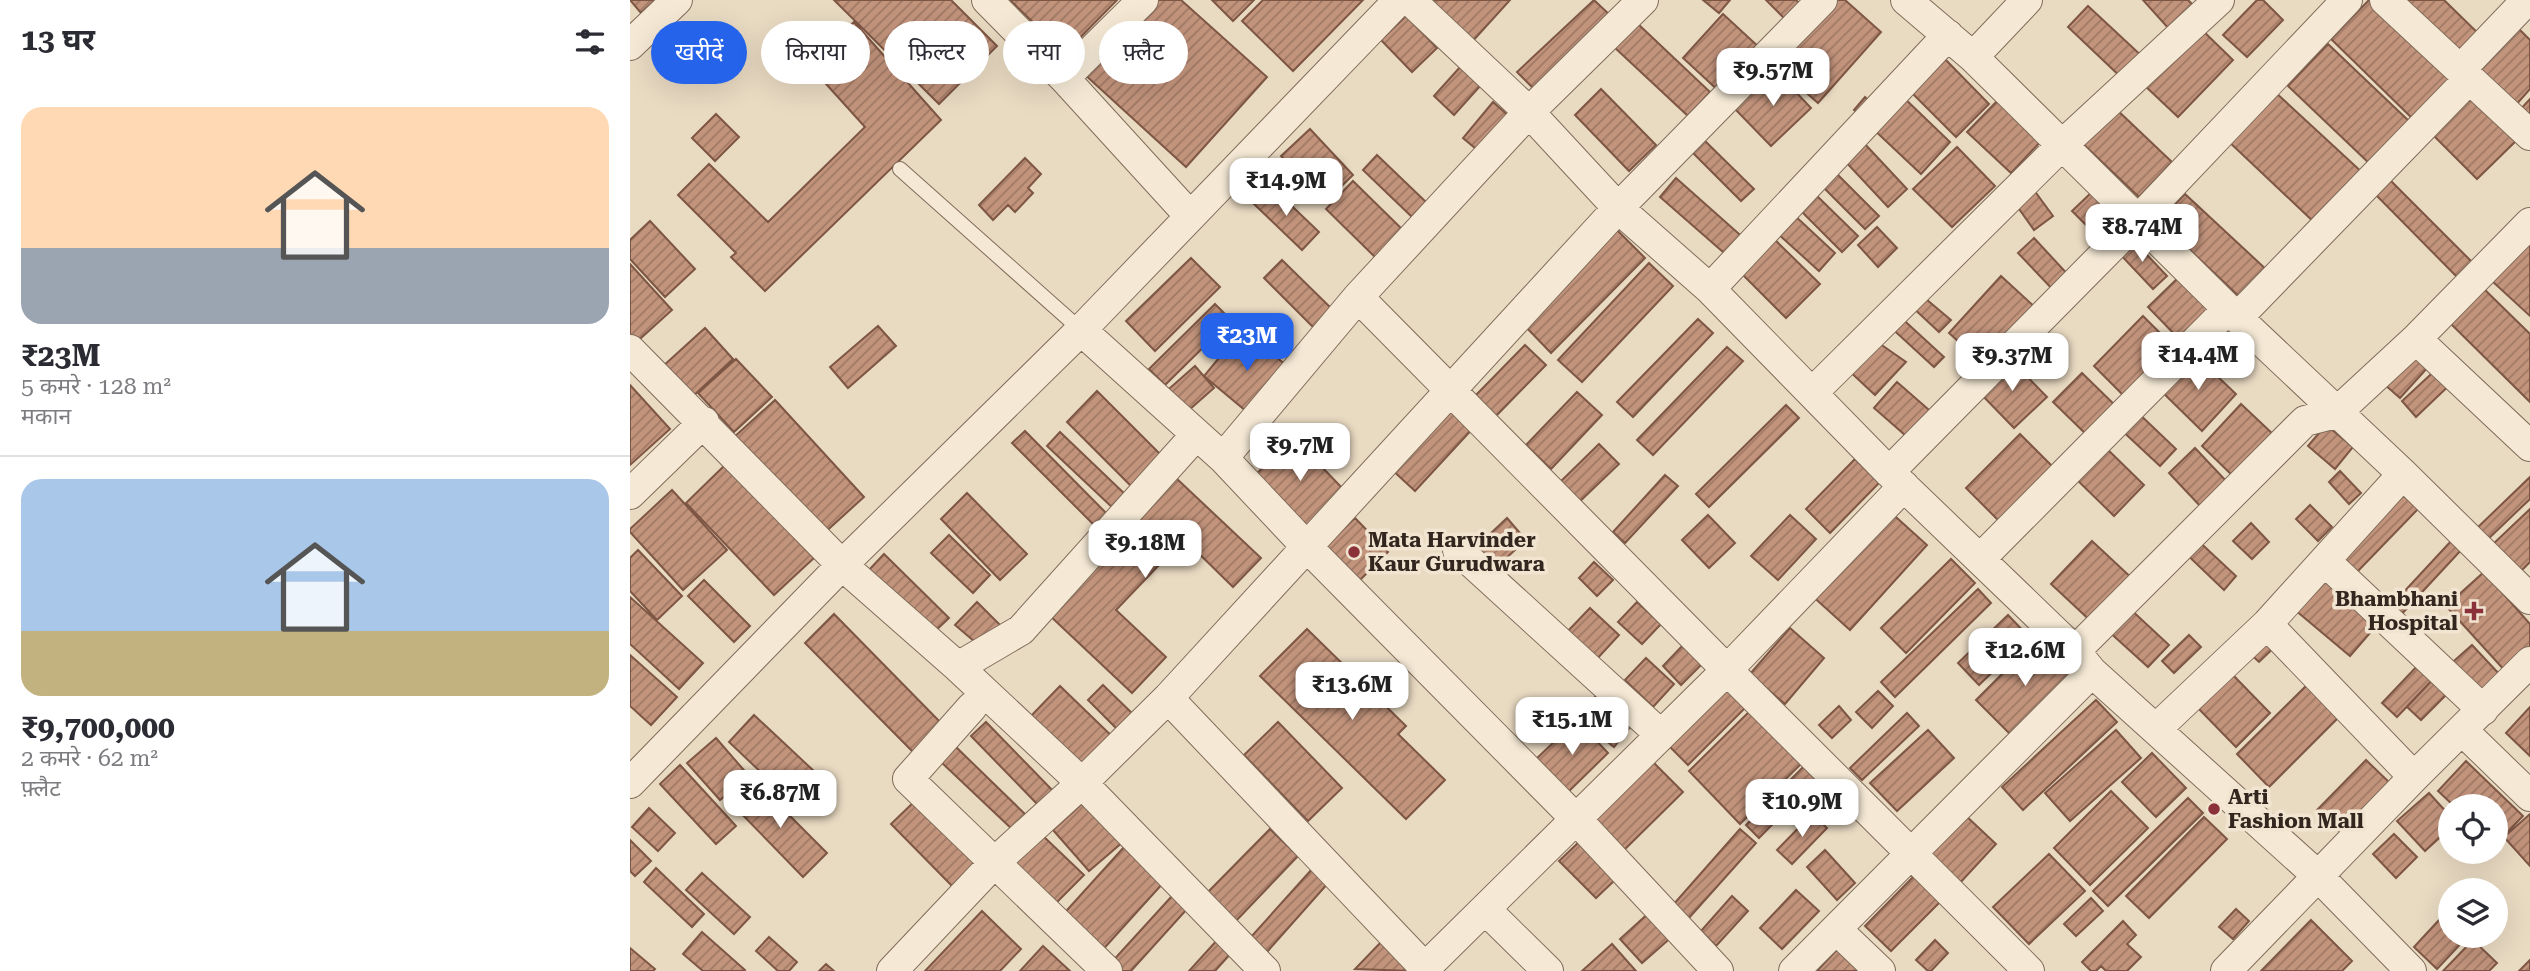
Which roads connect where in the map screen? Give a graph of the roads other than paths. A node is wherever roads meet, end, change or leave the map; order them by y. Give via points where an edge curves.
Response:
1 (677, 0) edge
2 (987, 0) edge
3 (1143, 0) edge
4 (1399, 0) edge
5 (1410, 0) edge
6 (1643, 0) edge
7 (1822, 0) edge
8 (1906, 0) edge
9 (2027, 0) edge
10 (2219, 0) edge
11 (2347, 0) edge
12 (2385, 0) edge
13 (2527, 0) edge
14 (1008, 21) edge
15 (1948, 35) junction
16 (630, 45) edge
17 (1085, 57) edge
18 (1973, 57) junction
19 (2465, 75) junction
20 (1069, 84) edge
21 (1529, 112) junction
22 (2530, 135) edge
23 (2061, 146) junction
24 (900, 169) dead end
25 (1618, 208) junction
26 (1189, 216) junction
27 (2139, 219) junction
28 (2530, 223) edge
29 (1710, 289) junction
30 (1358, 297) junction
31 (2233, 314) junction
32 (1081, 330) junction
33 (2416, 339) junction
34 (630, 350) edge
35 (1449, 389) junction
36 (1813, 392) junction
37 (2336, 413) junction
38 (704, 422) junction
39 (1196, 435) junction
40 (2529, 442) edge
41 (1223, 458) junction
42 (2403, 474) junction
43 (1897, 479) junction
44 (630, 494) edge
45 (1306, 546) junction
46 (1458, 550) dead end
47 (1980, 559) junction
48 (2325, 561) junction
49 (842, 565) junction
50 (2530, 599) edge
51 (2267, 624) junction
52 (2084, 662) junction
53 (2530, 663) edge
54 (958, 667) junction
55 (1727, 670) junction
56 (1168, 698) junction
57 (972, 707) dead end
58 (2472, 720) junction
59 (2156, 729) junction
60 (1661, 735) junction
61 (2414, 777) junction
62 (630, 783) edge
63 (1082, 783) junction
64 (2530, 796) edge
65 (1577, 820) junction
66 (1912, 855) junction
67 (995, 862) junction
68 (2318, 876) junction
69 (1486, 910) junction
70 (1837, 930) junction
71 (1424, 970) edge
72 (892, 971) edge
73 (1107, 971) edge
74 (1265, 971) edge
75 (1548, 971) edge
76 (1718, 971) edge
77 (1794, 971) edge
78 (1880, 971) edge
79 (2029, 971) edge
80 (2226, 971) edge
81 (2411, 971) edge

1 - 16 street
2 - 14 street
3 - 17 street
4 - 26 street
5 - 21 street
6 - 21 street
7 - 25 street
8 - 15 street
9 - 18 street
10 - 23 street
11 - 27 street
12 - 19 street
13 - 19 street
15 - 18 street
15 - 29 street
18 - 23 street
19 - 22 street
19 - 31 street
20 - 26 street
21 - 25 street
21 - 30 street
23 - 27 street
23 - 36 street
24 - 32 lane
25 - 29 street
25 - 35 street
26 - 32 street
27 - 31 street
27 - 43 street
28 - 33 street
29 - 36 street
30 - 35 street
30 - 41 street
31 - 37 street
31 - 47 street
32 - 39 street
32 - 49 street
33 - 37 street
33 - 40 street
34 - 38 street
35 - 45 street
35 - 55 street
36 - 43 street
37 - 42 street
37 - 52 street via 2305,421
38 - 44 street
38 - 49 street
39 - 41 street
39 - 54 street via 1021,630
41 - 45 street
42 - 48 street
42 - 50 street
43 - 47 street
43 - 55 street
45 - 56 street
45 - 65 street
46 - 60 street
47 - 52 street
48 - 51 street
48 - 58 street
49 - 54 street
49 - 62 street
51 - 59 street
51 - 61 street
52 - 59 street
52 - 66 street
53 - 58 street
54 - 63 street
55 - 60 street
55 - 66 street
56 - 63 street
56 - 71 street
57 - 67 street via 908,779
58 - 61 street
58 - 64 street
59 - 68 street
60 - 65 street
61 - 68 street
63 - 67 street
63 - 74 street
65 - 69 street
65 - 76 street
66 - 70 street
66 - 79 street
67 - 72 street
67 - 73 street
68 - 80 street
68 - 81 street
69 - 71 street
69 - 75 street
70 - 77 street
70 - 78 street

